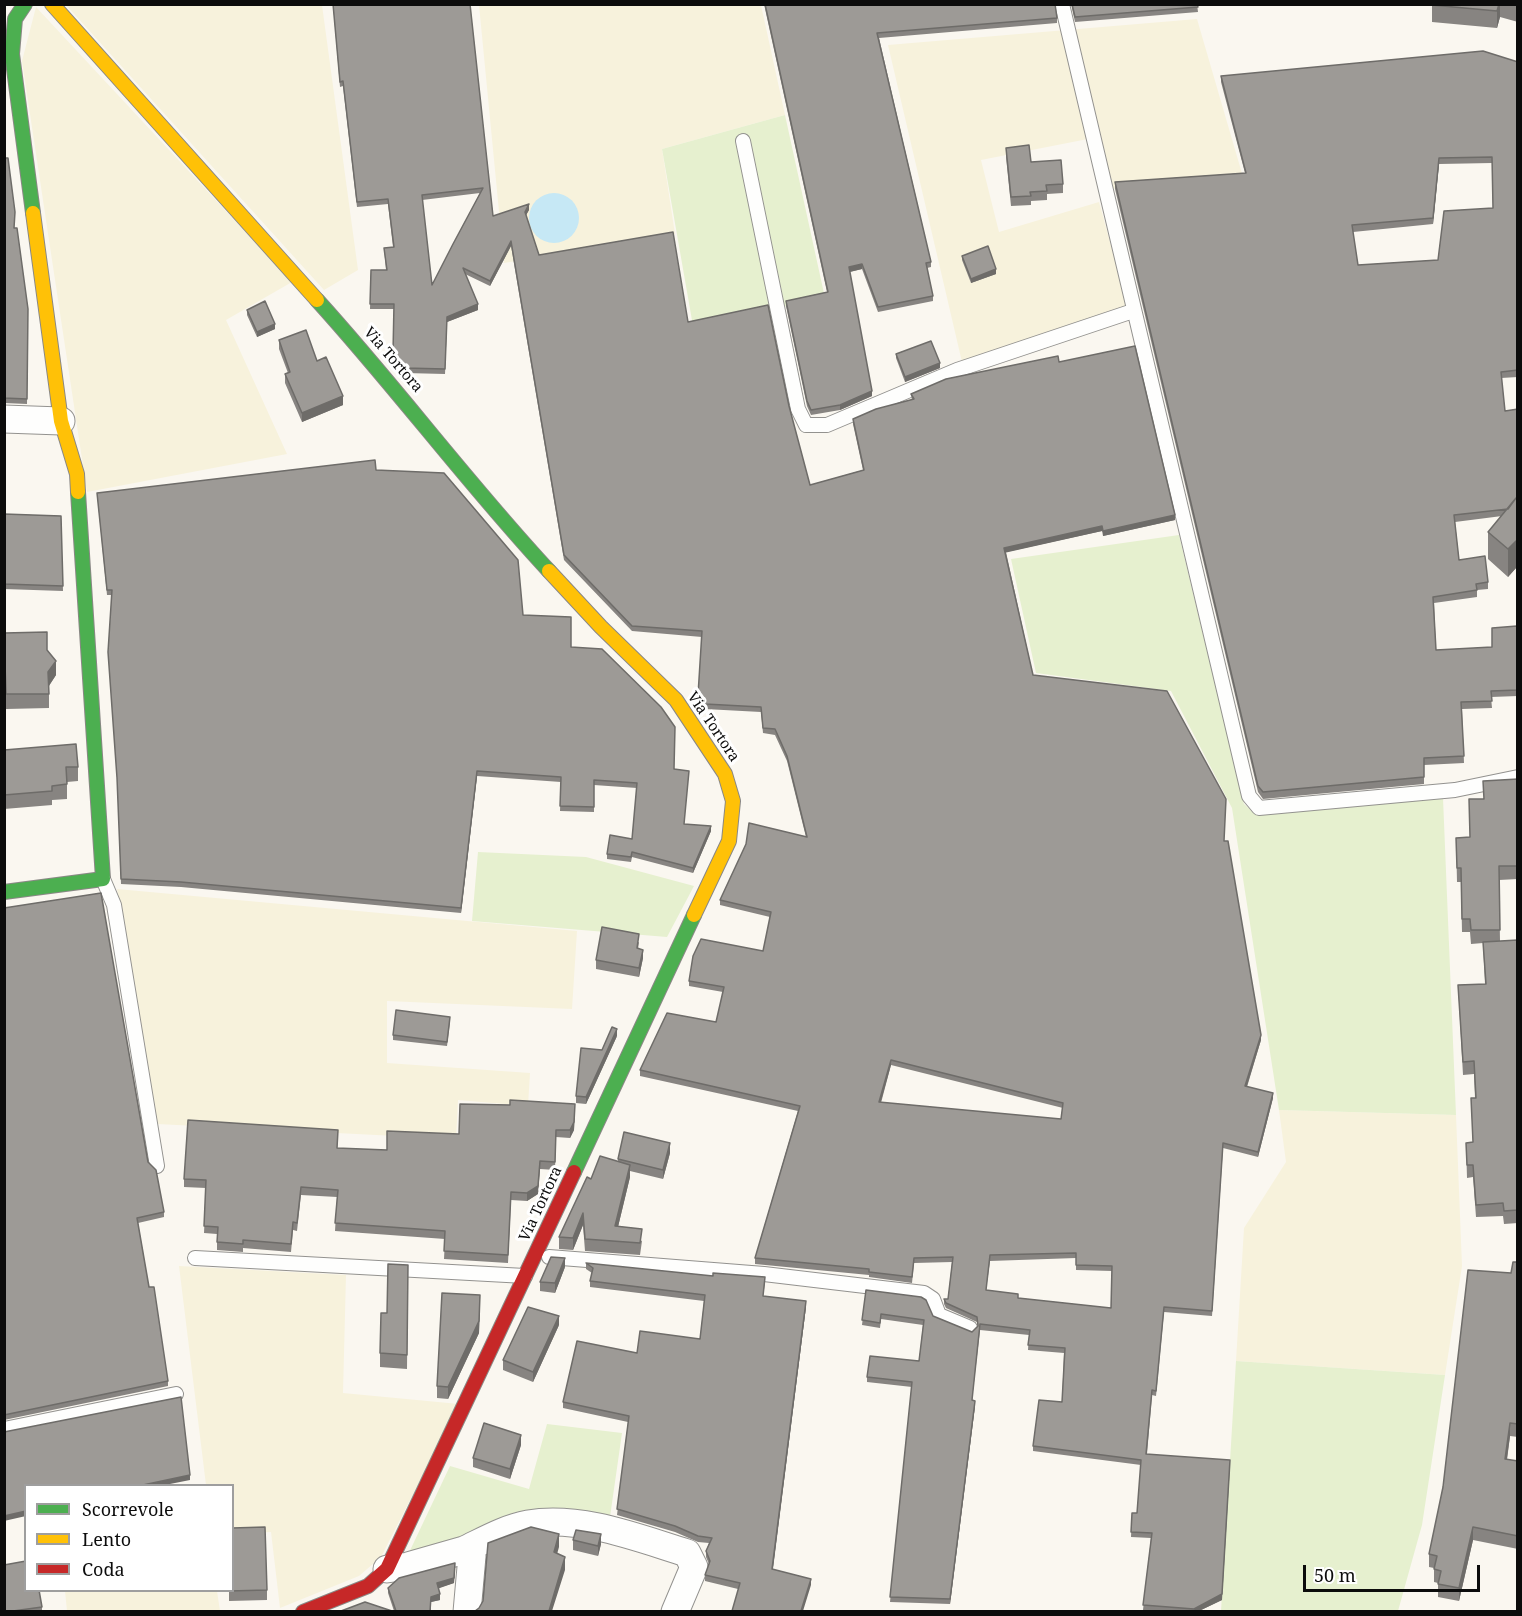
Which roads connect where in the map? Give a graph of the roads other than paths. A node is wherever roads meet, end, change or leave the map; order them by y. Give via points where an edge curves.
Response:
1 (25, 4) edge
2 (52, 4) edge
3 (1062, 4) edge
4 (742, 141) dead end
5 (1133, 311) junction
6 (4, 419) edge
7 (61, 421) junction
8 (1518, 777) edge
9 (103, 879) junction
10 (4, 892) edge
11 (157, 1166) dead end
12 (535, 1256) junction
13 (195, 1258) dead end
14 (525, 1276) junction
15 (970, 1328) edge
16 (176, 1394) dead end
17 (4, 1429) edge
18 (464, 1550) junction
19 (387, 1569) junction
20 (303, 1611) edge
21 (467, 1611) edge
22 (675, 1611) edge

1 - 7 street via 15,19 12,54
2 - 12 street, Via Tortora via 363,351 509,528 676,700 725,774 733,801 729,841
3 - 5 lane
4 - 5 lane via 798,409 806,425 826,425 957,370
5 - 8 lane via 1249,796 1260,808 1455,790
6 - 7 street
7 - 9 street via 77,474
9 - 10 street
9 - 11 lane via 114,905
12 - 14 street, Via Tortora
12 - 15 lane via 764,1274 924,1293 933,1299 939,1315
13 - 14 lane
14 - 19 street, Via Tortora
16 - 17 lane
18 - 19 street
18 - 21 street via 471,1556
18 - 22 street via 529,1524 601,1528 687,1553 694,1567
19 - 20 street, Via Tortora via 368,1586

